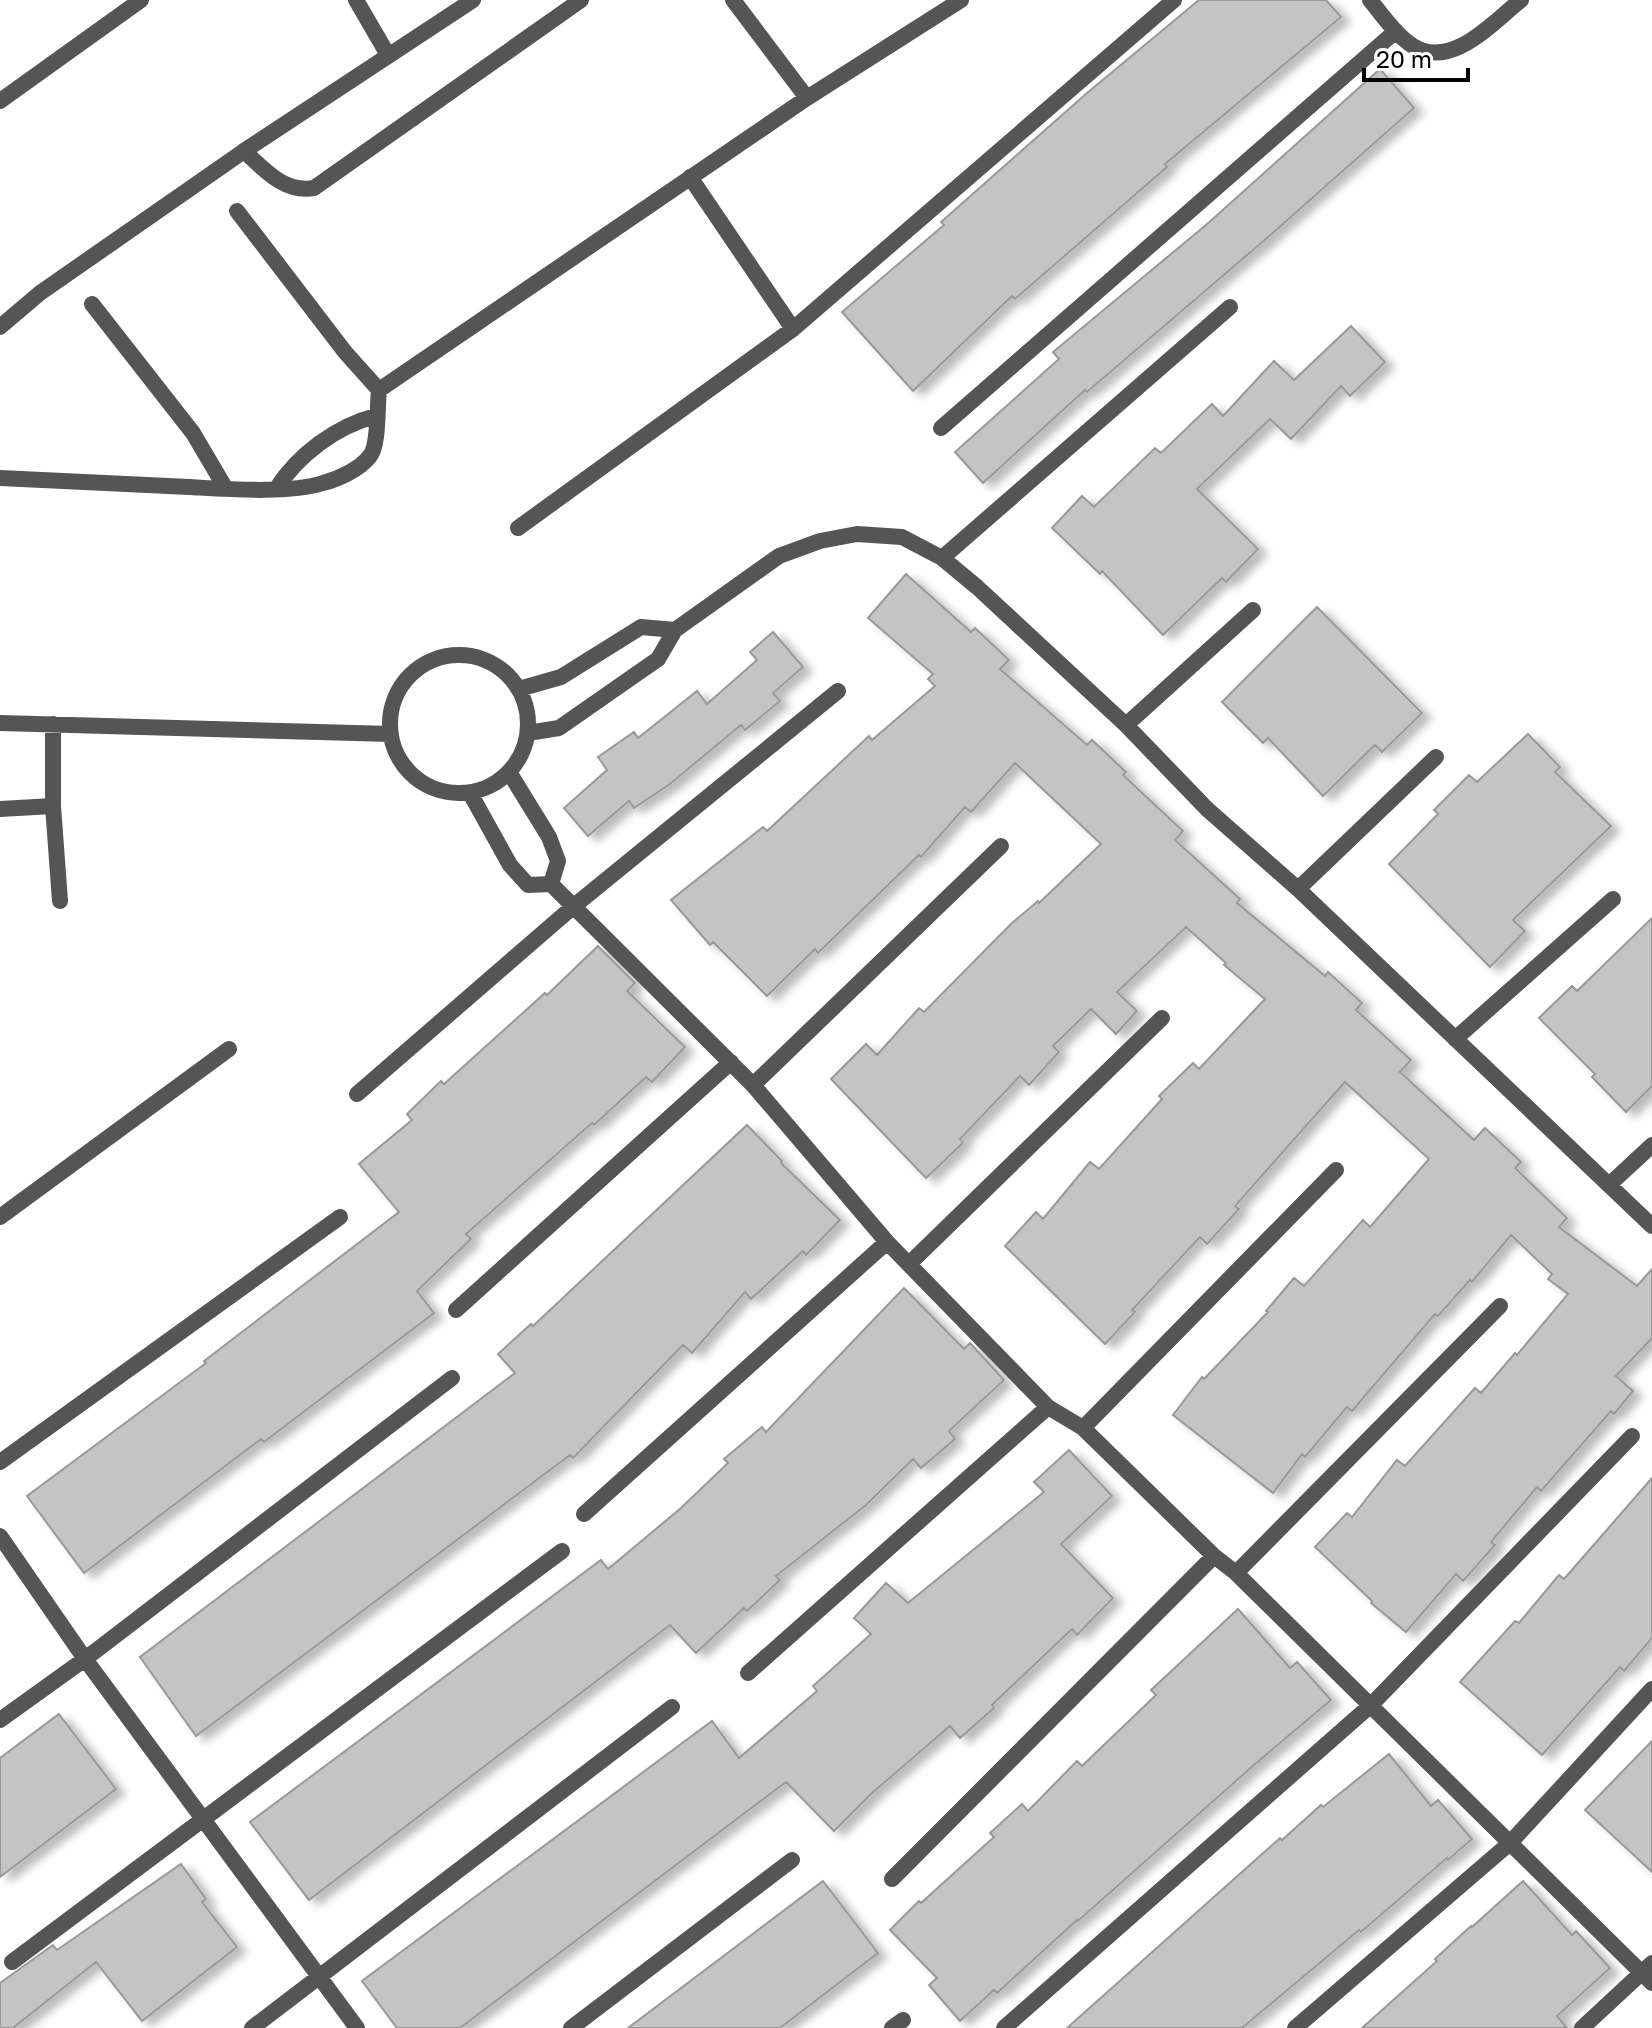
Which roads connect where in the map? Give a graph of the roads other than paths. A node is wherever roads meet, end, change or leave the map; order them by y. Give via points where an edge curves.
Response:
1 (141, 0) edge
2 (356, 0) edge
3 (473, 0) edge
4 (581, 0) edge
5 (733, 0) edge
6 (961, 0) edge
7 (1174, 0) edge
8 (1370, 0) edge
9 (1521, 0) edge
10 (1396, 31) junction
11 (388, 55) junction
12 (807, 98) junction
13 (0, 101) edge
14 (244, 151) junction
15 (690, 177) junction
16 (237, 211) dead end
17 (92, 304) dead end
18 (1230, 307) dead end
19 (0, 327) edge
20 (793, 329) junction
21 (379, 390) junction
22 (376, 416) junction
23 (941, 428) dead end
24 (0, 478) edge
25 (226, 489) junction
26 (276, 489) junction
27 (518, 528) dead end
28 (942, 558) junction
29 (1253, 610) dead end
30 (675, 630) junction
31 (519, 689) junction
32 (838, 691) dead end
33 (0, 723) edge
34 (53, 724) junction
35 (1126, 725) junction
36 (528, 733) junction
37 (391, 734) junction
38 (1436, 757) dead end
39 (509, 772) junction
40 (470, 793) junction
41 (53, 806) junction
42 (0, 809) edge
43 (1001, 846) dead end
44 (551, 884) junction
45 (1298, 889) junction
46 (1613, 899) dead end
47 (60, 901) dead end
48 (574, 906) junction
49 (1162, 1018) dead end
50 (1455, 1039) junction
51 (229, 1049) dead end
52 (731, 1062) junction
53 (753, 1085) junction
54 (357, 1094) dead end
55 (1652, 1145) edge
56 (1336, 1170) dead end
57 (1610, 1184) junction
58 (0, 1217) edge
59 (340, 1217) dead end
60 (1652, 1226) edge
61 (887, 1242) junction
62 (909, 1264) junction
63 (1500, 1306) dead end
64 (456, 1310) dead end
65 (452, 1378) dead end
66 (1048, 1407) junction
67 (1083, 1428) junction
68 (1632, 1436) dead end
69 (0, 1462) edge
70 (584, 1514) dead end
71 (0, 1536) edge
72 (562, 1551) dead end
73 (1214, 1556) junction
74 (1236, 1573) junction
75 (85, 1659) junction
76 (748, 1673) dead end
77 (1652, 1689) edge
78 (1371, 1705) junction
79 (672, 1707) dead end
80 (0, 1720) edge
81 (202, 1820) junction
82 (1510, 1843) junction
83 (792, 1860) dead end
84 (892, 1879) dead end
85 (12, 1962) dead end
86 (1649, 1973) edge
87 (320, 1978) junction
88 (252, 2028) edge
89 (357, 2028) edge
90 (571, 2028) edge
91 (1004, 2028) edge
92 (1295, 2028) edge
93 (1582, 2028) edge

1 - 13 street
2 - 11 street
3 - 11 street
4 - 14 street via 314,188 285,184
5 - 12 street
6 - 12 street
7 - 20 street
8 - 10 street
9 - 10 street via 1458,49 1438,54 1415,47
10 - 23 street
11 - 14 street
12 - 15 street
14 - 19 street via 40,293
15 - 20 street
15 - 21 street
16 - 21 street
17 - 25 street via 193,433
18 - 28 street
20 - 27 street
21 - 22 street
22 - 26 street via 354,421 309,452
22 - 26 street via 372,454 357,468 323,484
24 - 25 street
25 - 26 street
28 - 30 street via 902,537 857,534 820,541 779,556
28 - 35 street
29 - 35 street
30 - 31 street via 641,627 561,677
30 - 36 street via 658,659 559,728
31 - 36 street
31 - 37 street via 483,659 437,659 416,670 400,689
32 - 48 street
33 - 34 street
34 - 37 street
34 - 41 street
35 - 45 street via 1207,809
36 - 39 street
37 - 40 street via 410,773 448,793
38 - 45 street
39 - 40 street
39 - 44 street via 549,837 558,861
40 - 44 street via 510,865 528,885
41 - 42 street
41 - 47 street
43 - 53 street
44 - 48 street
45 - 50 street
46 - 50 street
48 - 52 street
48 - 54 street
49 - 62 street
50 - 57 street
51 - 58 street
52 - 53 street
52 - 64 street
53 - 61 street
55 - 57 street
56 - 67 street
57 - 60 street
59 - 69 street
61 - 62 street
61 - 70 street
62 - 66 street
63 - 74 street
65 - 75 street
66 - 67 street
66 - 76 street
67 - 73 street
68 - 78 street
71 - 75 street
72 - 81 street
73 - 74 street
73 - 84 street
74 - 78 street
75 - 80 street
75 - 81 street
77 - 82 street
78 - 82 street
78 - 91 street
79 - 87 street
81 - 85 street
81 - 87 street
82 - 86 street
82 - 92 street
83 - 90 street
86 - 93 street
87 - 88 street
87 - 89 street

